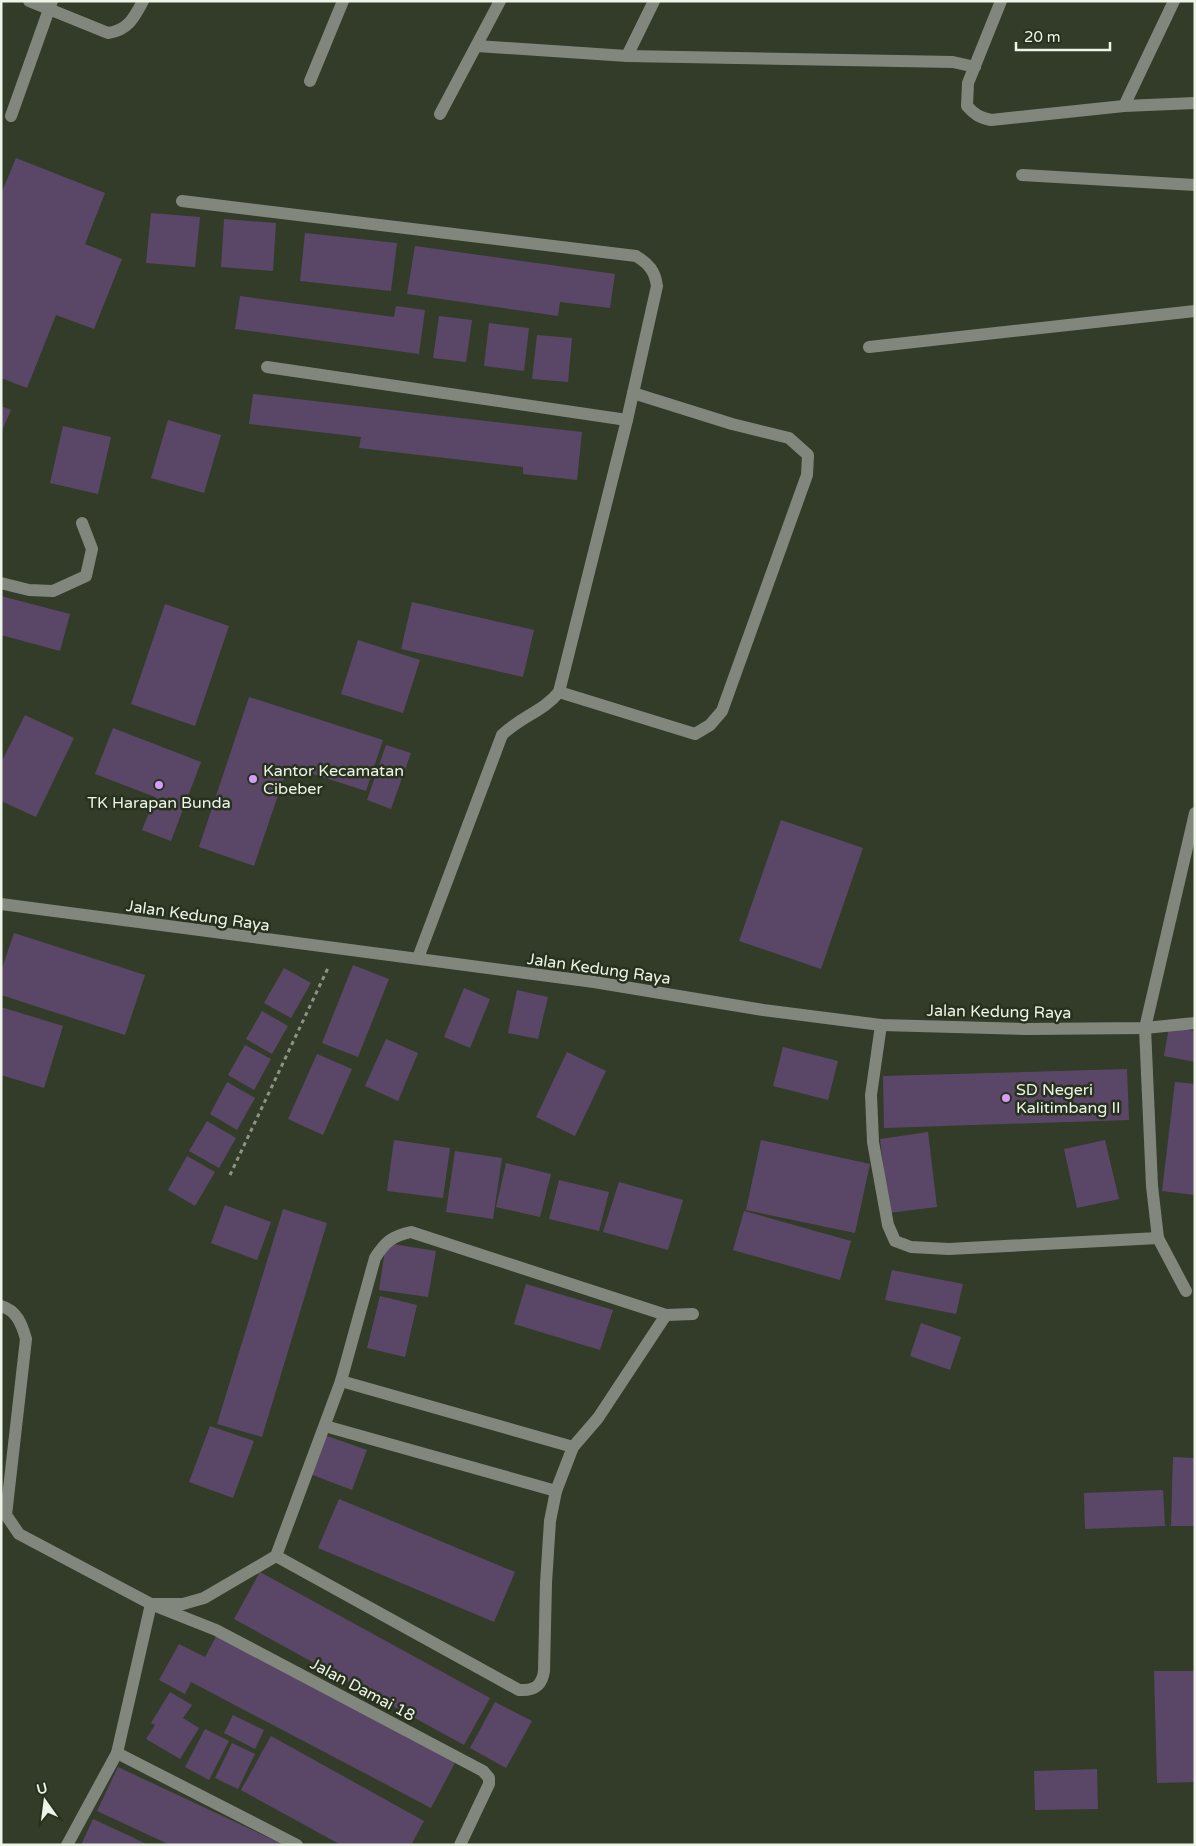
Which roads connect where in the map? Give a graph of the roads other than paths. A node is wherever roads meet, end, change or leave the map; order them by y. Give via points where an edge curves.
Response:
1 (29, 1) edge
2 (142, 1) edge
3 (343, 1) edge
4 (500, 1) edge
5 (654, 1) edge
6 (1001, 1) edge
7 (1174, 1) edge
8 (50, 5) edge
9 (477, 46) junction
10 (627, 56) junction
11 (975, 67) junction
12 (310, 81) dead end
13 (1195, 103) edge
14 (1124, 106) junction
15 (440, 114) dead end
16 (10, 116) dead end
17 (1022, 174) dead end
18 (1195, 185) edge
19 (182, 201) dead end
20 (1195, 311) edge
21 (870, 347) dead end
22 (267, 367) dead end
23 (633, 394) junction
24 (627, 420) junction
25 (82, 523) dead end
26 (1, 583) edge
27 (559, 692) junction
28 (1195, 813) edge
29 (1, 904) edge
30 (418, 958) junction
31 (1195, 1023) edge
32 (881, 1025) junction
33 (1145, 1028) junction
34 (1158, 1238) junction
35 (1186, 1291) dead end
36 (1, 1306) edge
37 (666, 1314) junction
38 (693, 1314) dead end
39 (341, 1381) junction
40 (325, 1426) junction
41 (573, 1447) junction
42 (556, 1491) junction
43 (276, 1556) junction
44 (151, 1604) junction
45 (117, 1753) junction
46 (67, 1845) edge
47 (297, 1845) edge
48 (460, 1845) edge

1 - 8 street
2 - 8 street via 128,26 108,33
3 - 12 street
4 - 9 street
5 - 10 street
6 - 11 street
7 - 14 street
8 - 16 street
9 - 10 street
9 - 15 street
10 - 11 street via 953,62
11 - 14 street via 968,83 967,106 982,118 991,120
13 - 14 street
17 - 18 street
19 - 23 street via 636,256 648,263 657,286
20 - 21 street
22 - 24 street
23 - 24 street
23 - 27 street via 789,438 808,455 806,475 722,711 710,725 695,734
24 - 27 street
25 - 26 street via 92,549 86,576 53,591 29,590
27 - 30 street via 550,704 515,722 502,735
28 - 33 street
29 - 30 street, Jalan Kedung Raya
30 - 32 street, Jalan Kedung Raya
31 - 33 street, Jalan Kedung Raya
32 - 33 street, Jalan Kedung Raya via 1026,1030
32 - 34 street via 871,1095 873,1142 888,1225 895,1241 911,1248 949,1249
33 - 34 street via 1152,1186
34 - 35 street
36 - 44 street via 9,1308 21,1322 26,1339 6,1515 19,1534
37 - 38 street
37 - 39 street via 411,1232 385,1241 374,1258
37 - 41 street via 598,1418
39 - 40 street
39 - 41 street
40 - 42 street
40 - 43 street
41 - 42 street
42 - 43 street via 550,1521 543,1681 528,1690 519,1690
43 - 44 street via 204,1598 183,1604
44 - 45 street
44 - 48 street, Jalan Damai 18 via 216,1630 483,1771 489,1778 489,1784
45 - 46 street
45 - 47 street

